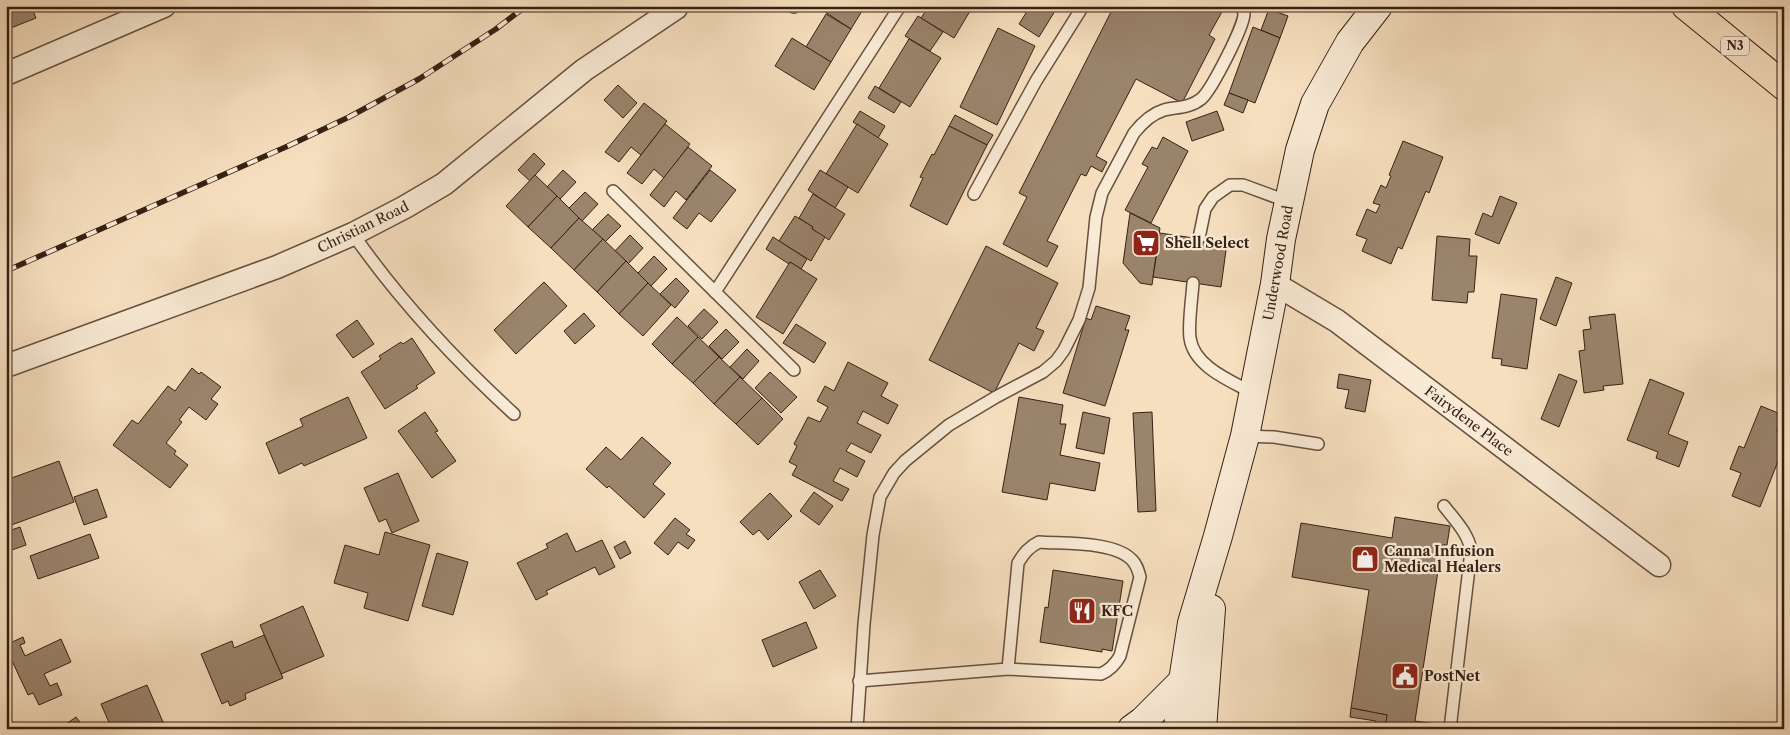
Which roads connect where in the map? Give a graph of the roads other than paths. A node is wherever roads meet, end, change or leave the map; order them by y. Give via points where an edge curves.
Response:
1 (164, 6) edge
2 (900, 6) edge
3 (1083, 6) edge
4 (1240, 6) edge
5 (1378, 6) edge
6 (1686, 6) edge
7 (676, 8) dead end
8 (6, 74) edge
9 (1784, 86) edge
10 (612, 191) dead end
11 (974, 194) dead end
12 (1289, 202) junction
13 (353, 234) junction
14 (1199, 238) dead end
15 (1193, 283) dead end
16 (1275, 284) junction
17 (715, 292) junction
18 (6, 366) edge
19 (794, 370) dead end
20 (1253, 393) junction
21 (514, 414) dead end
22 (1245, 436) junction
23 (1318, 444) dead end
24 (1444, 506) dead end
25 (1218, 536) junction
26 (1658, 565) dead end
27 (1008, 669) junction
28 (859, 681) junction
29 (1183, 681) junction
30 (856, 729) edge
31 (1132, 729) edge
32 (1178, 729) edge
33 (1202, 729) edge
34 (1450, 729) edge

1 - 8 street
2 - 17 lane
3 - 11 lane via 1036,81
4 - 28 lane via 1244,13 1240,28 1202,99 1191,105 1164,110 1140,125 1102,193 1094,232 1089,288 1079,320 1056,361 1043,372 949,425 905,460 880,497 872,545
5 - 12 main road, Underwood Road via 1350,42 1315,104 1300,150
6 - 9 highway, N3
7 - 13 street, Christian Road via 584,70 444,184
10 - 17 lane
12 - 14 lane via 1243,185 1230,185 1213,197 1205,209
12 - 16 main road, Underwood Road
13 - 18 street, Christian Road via 278,267
13 - 21 lane via 372,262 450,353
15 - 20 lane via 1190,338 1193,347 1213,371
16 - 20 main road, Underwood Road
16 - 26 street, Fairydene Place via 1337,321
17 - 19 lane
20 - 22 main road, Underwood Road
22 - 23 lane
22 - 25 main road, Underwood Road
24 - 34 lane via 1470,545
25 - 29 main road, Underwood Road via 1192,623
25 - 33 main road, Underwood Road
27 - 27 lane via 1018,563 1031,546 1039,542 1107,547 1131,558 1140,577 1120,656 1107,672
27 - 28 lane
28 - 30 lane
29 - 31 main road
29 - 32 main road, Underwood Road

